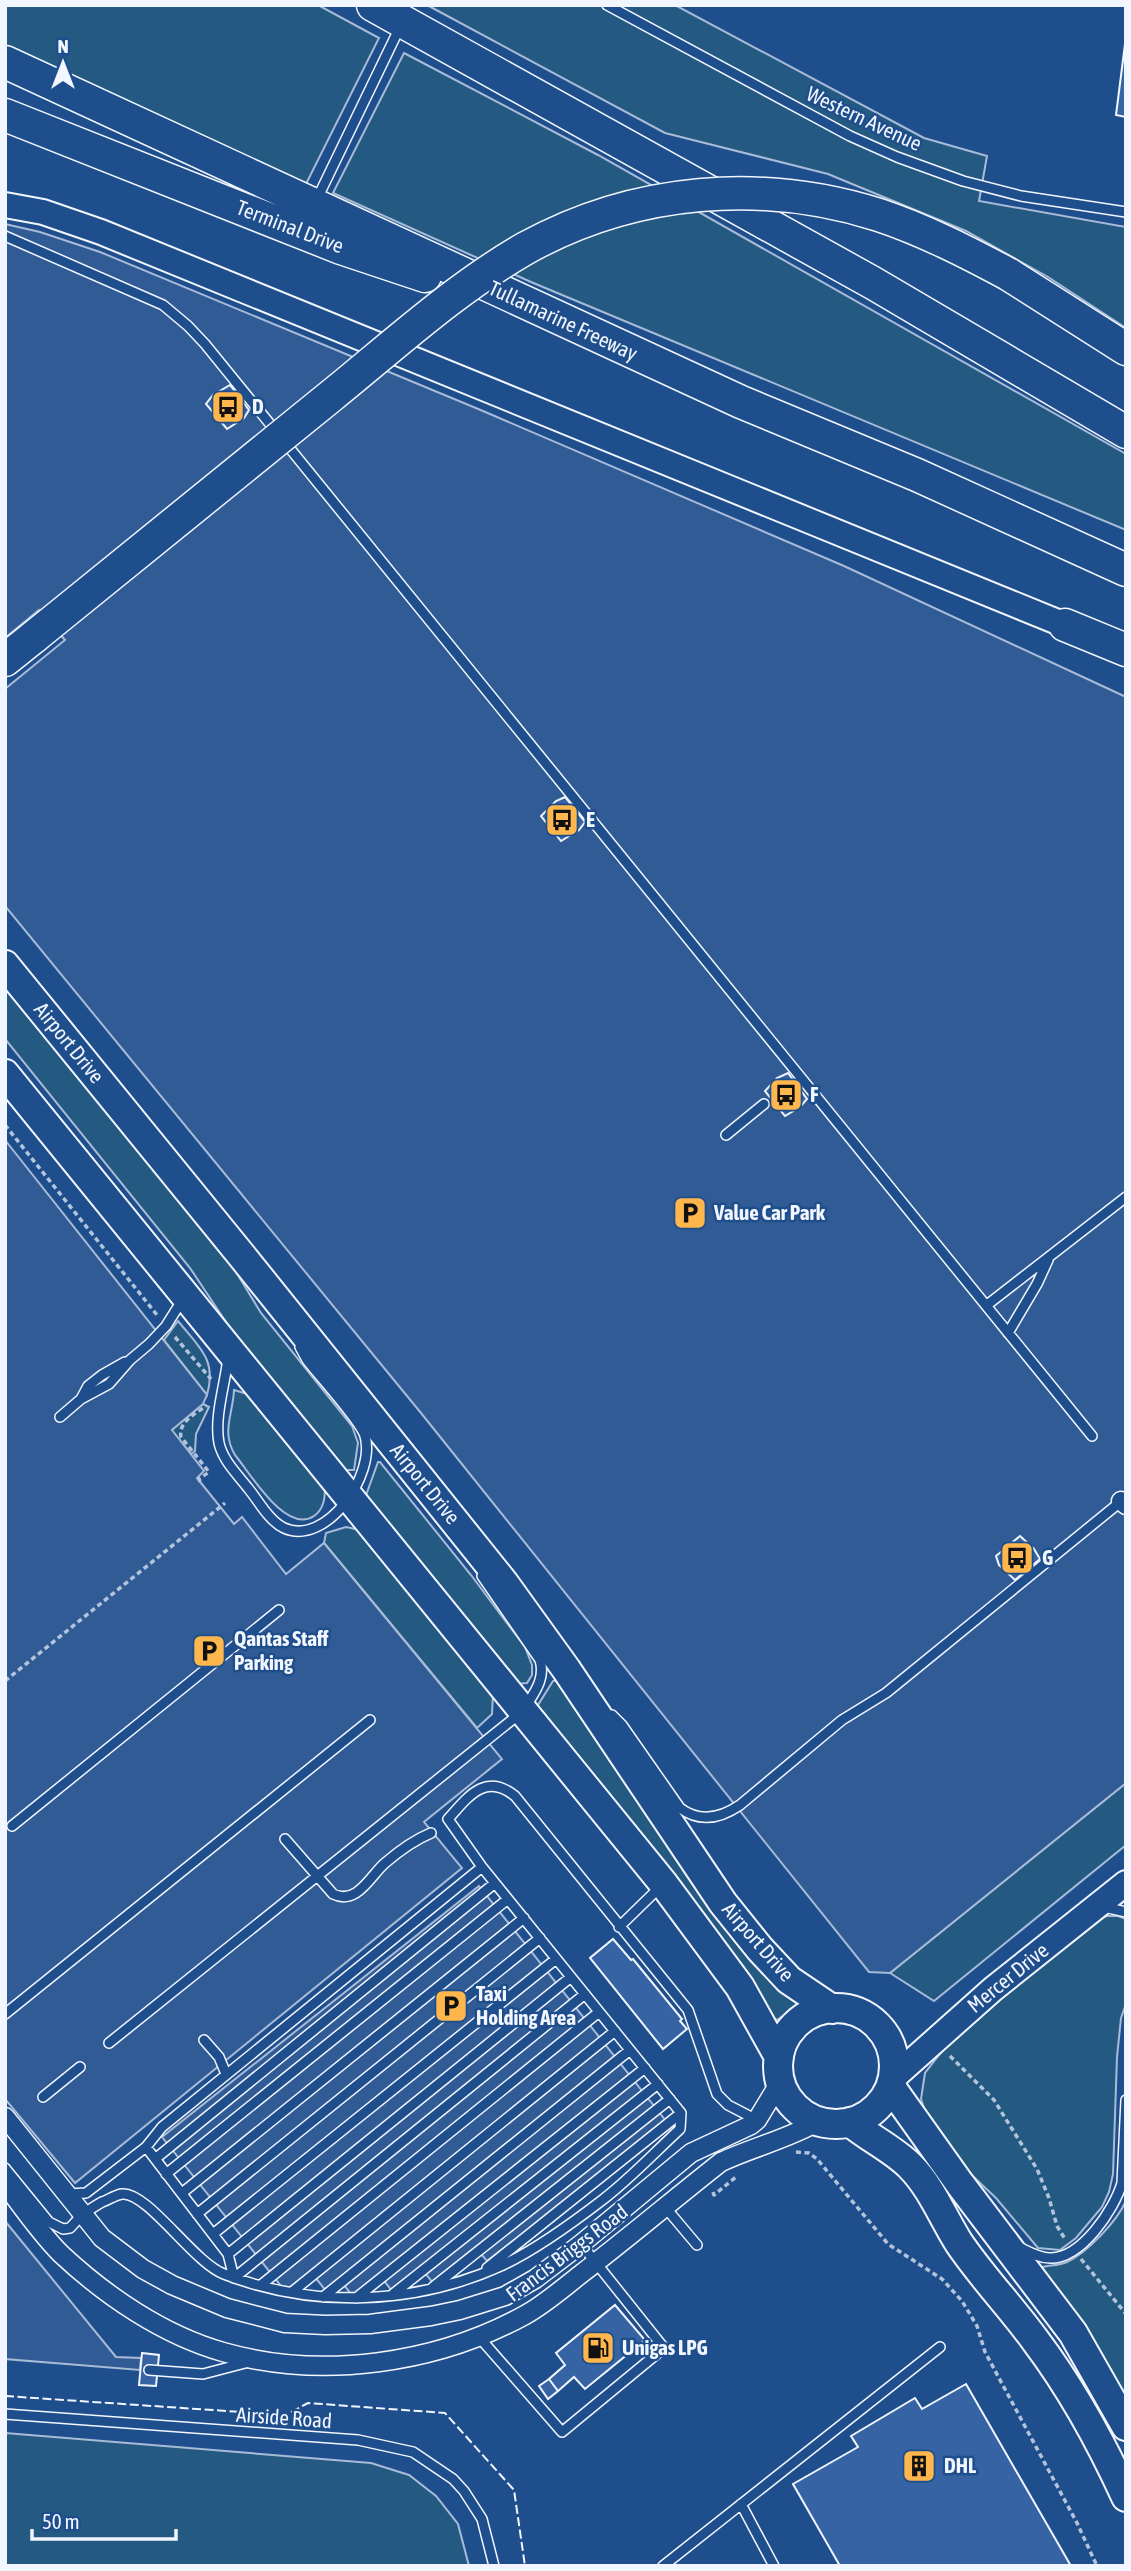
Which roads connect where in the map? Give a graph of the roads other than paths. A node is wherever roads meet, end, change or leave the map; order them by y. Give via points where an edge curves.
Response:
1 (373, 5) edge
2 (607, 5) edge
3 (402, 21) junction
4 (5, 62) edge
5 (5, 115) edge
6 (5, 205) edge
7 (314, 205) junction
8 (1126, 212) edge
9 (5, 236) edge
10 (579, 328) junction
11 (1126, 349) edge
12 (1126, 432) edge
13 (1126, 570) edge
14 (1065, 625) joint
15 (1126, 650) edge
16 (5, 660) edge
17 (5, 965) edge
18 (5, 1074) edge
19 (764, 1104) dead end
20 (726, 1135) dead end
21 (1126, 1197) edge
22 (1049, 1258) junction
23 (270, 1293) junction
24 (186, 1294) junction
25 (987, 1305) junction
26 (1008, 1332) junction
27 (229, 1350) junction
28 (60, 1417) dead end
29 (1093, 1436) dead end
30 (351, 1498) junction
31 (1124, 1501) edge
32 (453, 1518) junction
33 (279, 1610) dead end
34 (566, 1669) junction
35 (523, 1711) junction
36 (370, 1720) dead end
37 (12, 1826) dead end
38 (431, 1833) dead end
39 (285, 1839) dead end
40 (482, 1867) junction
41 (317, 1877) junction
42 (495, 1883) junction
43 (1126, 1883) edge
44 (663, 1884) junction
45 (508, 1899) junction
46 (1096, 1907) junction
47 (1126, 1912) edge
48 (524, 1919) junction
49 (619, 1927) junction
50 (540, 1938) junction
51 (556, 1959) junction
52 (571, 1977) junction
53 (585, 1994) junction
54 (832, 2009) junction
55 (599, 2012) junction
56 (5, 2014) edge
57 (615, 2031) junction
58 (204, 2040) dead end
59 (109, 2043) dead end
60 (630, 2050) junction
61 (80, 2067) dead end
62 (645, 2068) junction
63 (780, 2069) junction
64 (226, 2074) junction
65 (892, 2082) junction
66 (658, 2084) junction
67 (43, 2097) dead end
68 (670, 2099) junction
69 (1126, 2100) edge
70 (681, 2113) junction
71 (5, 2118) edge
72 (757, 2120) junction
73 (819, 2121) junction
74 (850, 2122) junction
75 (146, 2147) junction
76 (155, 2159) junction
77 (5, 2168) edge
78 (166, 2174) junction
79 (5, 2184) edge
80 (181, 2193) junction
81 (68, 2194) junction
82 (665, 2207) junction
83 (83, 2212) junction
84 (197, 2214) junction
85 (997, 2233) junction
86 (213, 2234) junction
87 (582, 2244) junction
88 (697, 2245) dead end
89 (228, 2254) junction
90 (596, 2263) junction
91 (477, 2275) junction
92 (234, 2278) junction
93 (261, 2285) junction
94 (429, 2290) junction
95 (292, 2292) junction
96 (391, 2296) junction
97 (323, 2297) junction
98 (356, 2298) junction
99 (479, 2337) junction
100 (940, 2347) dead end
101 (261, 2359) junction
102 (149, 2370) dead end
103 (5, 2414) edge
104 (1126, 2426) edge
105 (1126, 2497) edge
106 (741, 2504) junction
107 (495, 2566) edge
108 (663, 2566) edge
109 (774, 2566) edge

1 - 3 highway
2 - 8 lane, Western Avenue via 897,157 1021,196
3 - 7 lane
3 - 12 highway via 873,283
4 - 7 highway, Tullamarine Freeway
5 - 10 highway, Terminal Drive via 341,248
6 - 14 street via 43,212 101,232
7 - 10 highway, Tullamarine Freeway
9 - 25 lane via 154,300 188,326
10 - 13 highway, Tullamarine Freeway
11 - 16 highway, bridge via 1008,274 879,215 782,194 729,192 652,201 589,220 526,248 441,306
14 - 15 highway
17 - 23 main road, Airport Drive
18 - 24 main road, Airport Drive
19 - 20 lane
21 - 22 lane
22 - 25 lane
22 - 26 lane
23 - 30 lane via 307,1360 366,1437 365,1465
23 - 32 main road, Airport Drive
24 - 27 main road, Airport Drive
24 - 28 lane via 149,1344 102,1375
25 - 26 lane
26 - 29 lane
27 - 30 main road, Airport Drive
27 - 30 lane via 219,1444 226,1460 276,1522 293,1530 311,1530
30 - 35 main road, Airport Drive
31 - 34 lane via 886,1693 842,1720 732,1810 714,1817 695,1816 680,1808 622,1725
32 - 34 main road, Airport Drive
32 - 35 lane via 488,1586 540,1660 540,1682
33 - 37 lane
34 - 54 main road, Airport Drive via 723,1903 789,1980
35 - 41 lane
35 - 44 main road, Airport Drive
36 - 56 lane
38 - 41 lane via 383,1864 353,1895 333,1894
39 - 41 lane
40 - 42 lane
40 - 49 lane via 448,1819 475,1791 495,1786 515,1796
40 - 64 lane
41 - 59 lane
42 - 45 lane
42 - 76 lane
43 - 46 street, Mercer Drive
44 - 49 lane
44 - 63 main road, Airport Drive via 740,1987
45 - 48 lane
45 - 78 lane
46 - 47 lane
46 - 65 street, Mercer Drive via 935,2039
48 - 50 lane
48 - 80 lane
49 - 72 lane via 692,2017 717,2094
50 - 51 lane
50 - 84 lane
51 - 52 lane
51 - 86 lane
52 - 53 lane
52 - 89 lane
53 - 55 lane
53 - 92 lane
54 - 63 main road via 808,2016 789,2033
54 - 65 main road via 864,2015 887,2037
55 - 57 lane
55 - 93 lane
57 - 60 lane
57 - 95 lane
58 - 64 lane
60 - 62 lane
60 - 97 lane
61 - 67 lane
62 - 66 lane
62 - 98 lane
63 - 72 street
63 - 73 main road via 789,2099 802,2113
64 - 75 lane via 162,2127
65 - 74 main road via 871,2112
65 - 85 main road via 924,2136
66 - 68 lane
66 - 96 lane
68 - 70 lane
68 - 94 lane
69 - 85 lane via 1123,2175 1118,2196 1098,2227 1074,2250 1046,2258
70 - 91 lane
70 - 91 lane via 680,2129 603,2200 542,2242
71 - 81 street, Francis Briggs Road
72 - 87 street, Francis Briggs Road via 691,2153
73 - 74 main road
73 - 82 street, Francis Briggs Road via 721,2162
74 - 105 main road via 898,2155 924,2183 960,2244 1063,2379
75 - 76 lane
75 - 81 lane via 86,2193
76 - 78 lane
77 - 83 lane via 55,2226 69,2228
78 - 80 lane
79 - 101 street, Francis Briggs Road via 61,2254 113,2296 191,2340
80 - 84 lane
81 - 83 street, Francis Briggs Road
82 - 88 lane
82 - 90 street, Francis Briggs Road
83 - 87 street, Francis Briggs Road via 114,2248 172,2285 226,2308 301,2324 401,2320 483,2304 535,2279
83 - 92 lane via 122,2194 132,2195 206,2265
84 - 86 lane
85 - 104 main road via 1073,2333
86 - 89 lane
87 - 90 lane
89 - 92 lane
90 - 99 street, Francis Briggs Road via 529,2313
90 - 99 lane via 664,2348 562,2432
91 - 94 lane
92 - 93 lane
93 - 95 lane
94 - 96 lane
95 - 97 lane
96 - 98 lane
97 - 98 lane
99 - 101 street, Francis Briggs Road via 361,2364 312,2366
100 - 106 lane
101 - 102 lane via 203,2374
103 - 107 lane, Airside Road via 358,2440 413,2452 464,2491 482,2519
106 - 108 lane
106 - 109 lane

